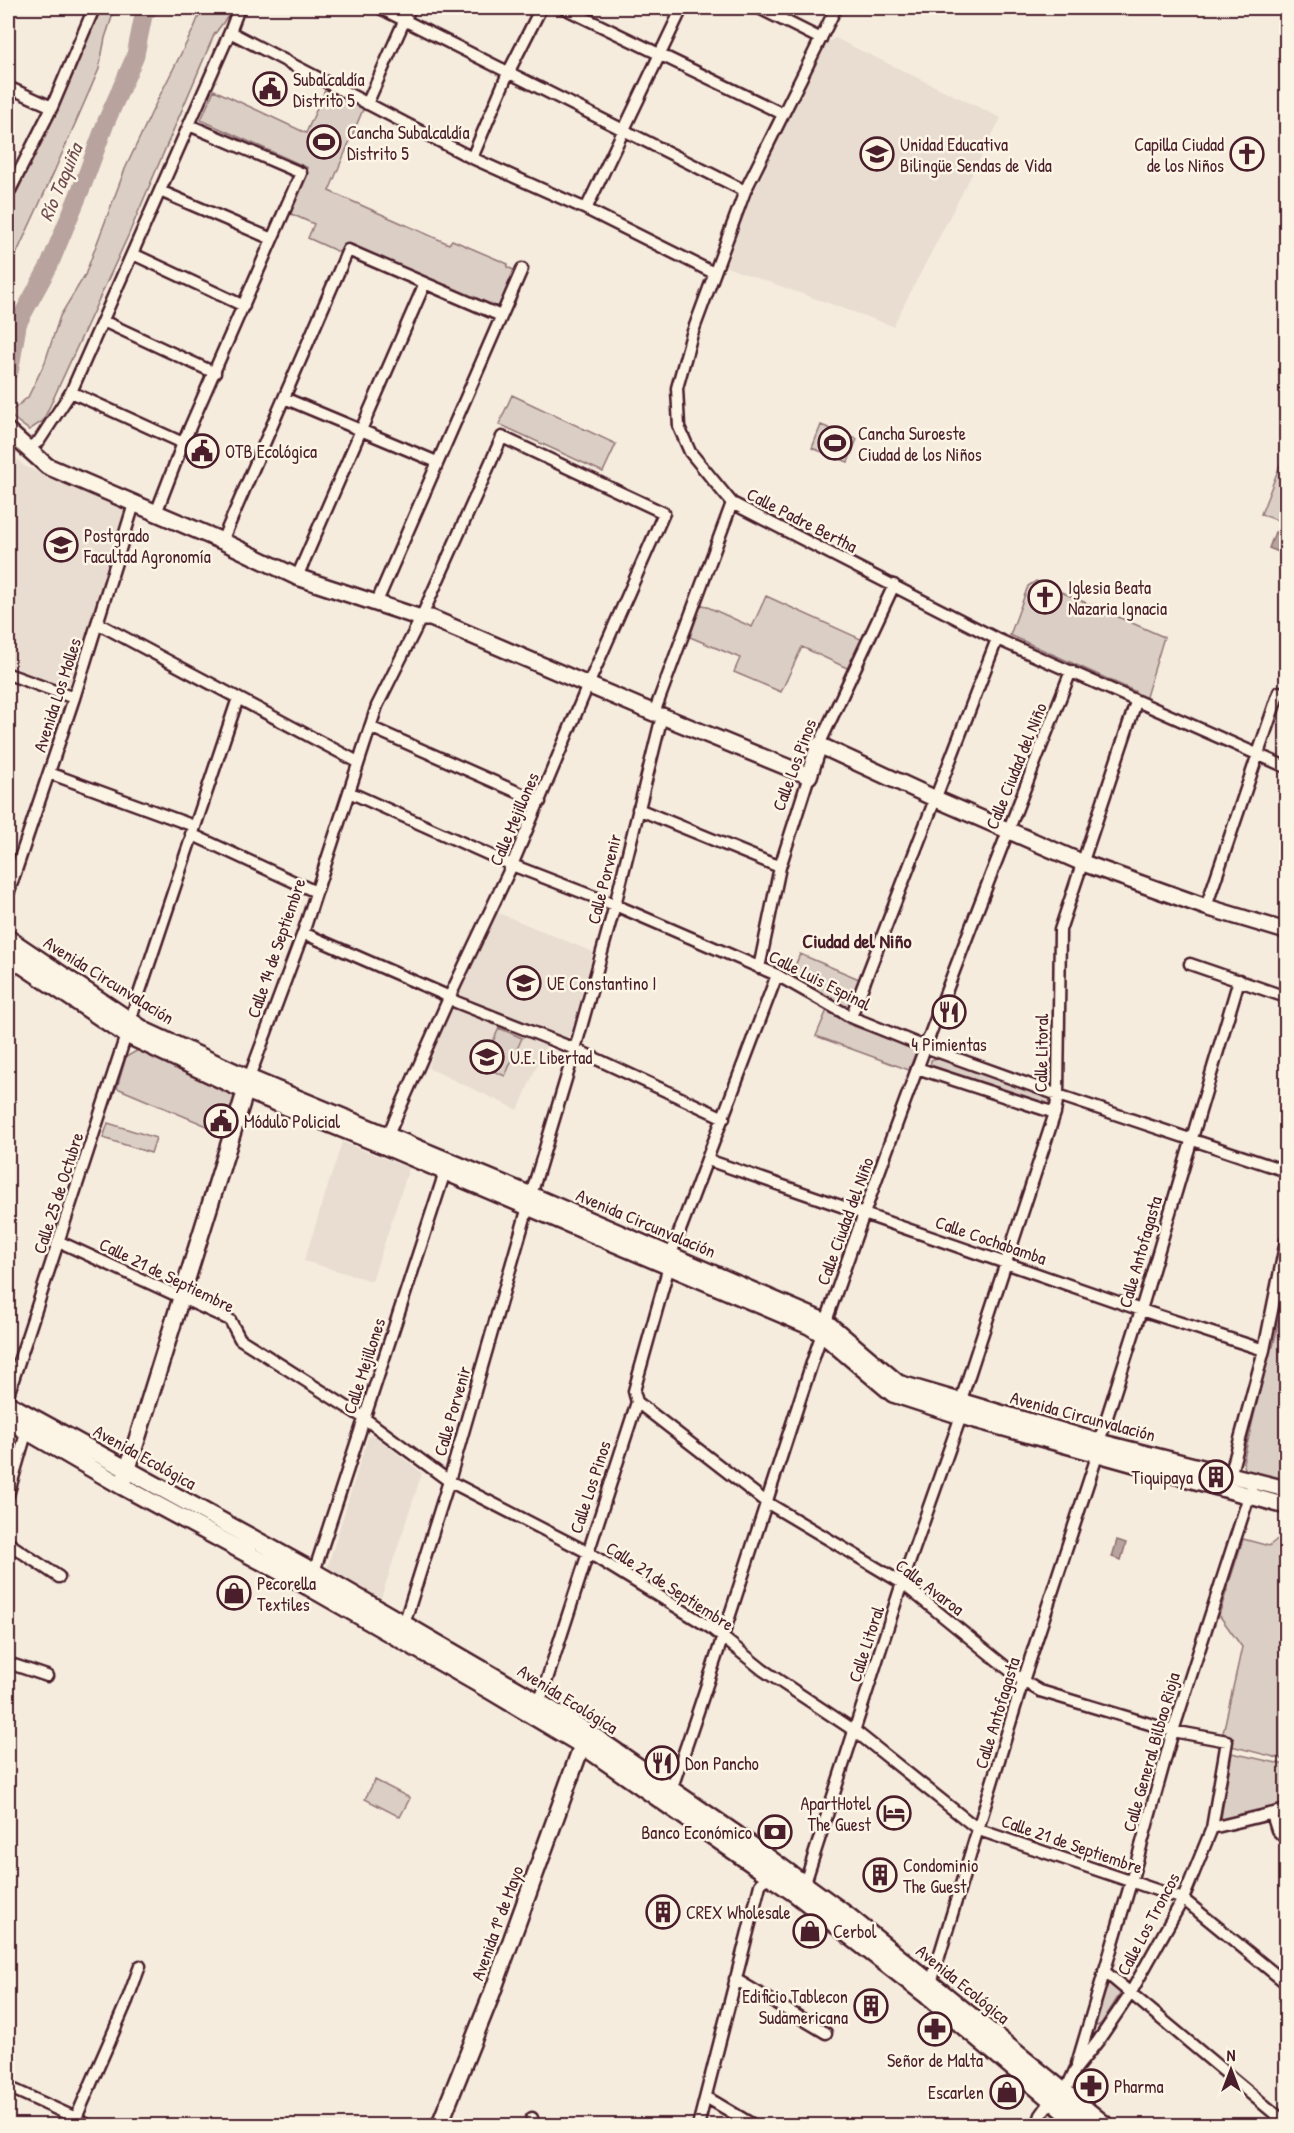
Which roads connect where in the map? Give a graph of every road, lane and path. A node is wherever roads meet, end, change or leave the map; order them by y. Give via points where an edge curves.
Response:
1 (94, 8) edge
2 (239, 8) edge
3 (380, 8) edge
4 (410, 8) edge
5 (541, 8) edge
6 (564, 8) edge
7 (682, 8) edge
8 (759, 8) edge
9 (836, 8) edge
10 (404, 20) junction
11 (230, 32) junction
12 (821, 39) junction
13 (660, 54) junction
14 (508, 73) junction
15 (8, 87) edge
16 (367, 104) junction
17 (52, 107) junction
18 (783, 114) junction
19 (189, 125) junction
20 (623, 130) junction
21 (472, 158) junction
22 (160, 190) junction
23 (745, 191) junction
24 (8, 195) edge
25 (586, 209) junction
26 (272, 239) junction
27 (133, 254) junction
28 (522, 269) dead end
29 (714, 273) junction
30 (425, 282) junction
31 (244, 306) junction
32 (501, 316) junction
33 (103, 321) junction
34 (215, 373) junction
35 (72, 392) junction
36 (284, 399) junction
37 (8, 431) edge
38 (361, 431) junction
39 (502, 437) joint
40 (183, 443) junction
41 (27, 449) junction
42 (437, 462) junction
43 (732, 503) junction
44 (134, 504) junction
45 (156, 513) junction
46 (222, 541) junction
47 (297, 578) junction
48 (894, 585) junction
49 (376, 604) junction
50 (421, 618) junction
51 (97, 623) junction
52 (997, 639) junction
53 (1071, 671) junction
54 (8, 674) edge
55 (588, 685) junction
56 (1279, 692) dead end
57 (74, 698) junction
58 (238, 698) junction
59 (1136, 702) junction
60 (658, 714) junction
61 (370, 727) junction
62 (819, 746) junction
63 (1258, 755) junction
64 (358, 762) junction
65 (1287, 767) edge
66 (49, 773) junction
67 (809, 776) junction
68 (349, 792) junction
69 (936, 799) junction
70 (540, 802) junction
71 (638, 809) junction
72 (1008, 829) junction
73 (192, 830) junction
74 (1083, 863) junction
75 (512, 866) junction
76 (780, 867) junction
77 (316, 892) junction
78 (8, 894) edge
79 (615, 905) junction
80 (1206, 907) junction
81 (1287, 931) edge
82 (303, 933) junction
83 (8, 938) edge
84 (8, 956) edge
85 (1190, 964) dead end
86 (759, 968) junction
87 (777, 975) junction
88 (1239, 981) junction
89 (1287, 997) edge
90 (449, 998) junction
91 (851, 1017) junction
92 (128, 1028) junction
93 (925, 1047) junction
94 (575, 1049) junction
95 (917, 1068) junction
96 (247, 1084) junction
97 (1058, 1095) junction
98 (1055, 1113) junction
99 (724, 1118) junction
100 (388, 1136) junction
101 (1190, 1140) junction
102 (708, 1160) junction
103 (1287, 1171) edge
104 (445, 1172) junction
105 (529, 1201) junction
106 (865, 1213) junction
107 (1287, 1241) edge
108 (60, 1242) junction
109 (670, 1260) junction
110 (1007, 1263) junction
111 (182, 1297) junction
112 (1141, 1310) junction
113 (824, 1328) junction
114 (1264, 1350) junction
115 (8, 1395) edge
116 (637, 1402) junction
117 (8, 1404) edge
118 (961, 1409) junction
119 (364, 1418) junction
120 (8, 1420) edge
121 (27, 1430) junction
122 (1098, 1447) junction
123 (125, 1478) junction
124 (1254, 1480) junction
125 (449, 1481) junction
126 (1228, 1482) junction
127 (1287, 1489) edge
128 (8, 1494) edge
129 (1249, 1496) junction
130 (766, 1502) junction
131 (1287, 1506) edge
132 (8, 1543) edge
133 (589, 1553) junction
134 (314, 1572) junction
135 (59, 1577) dead end
136 (902, 1583) junction
137 (404, 1624) junction
138 (722, 1638) junction
139 (8, 1662) edge
140 (47, 1676) dead end
141 (1023, 1681) junction
142 (537, 1709) junction
143 (855, 1731) junction
144 (1173, 1731) junction
145 (585, 1739) junction
146 (1227, 1741) joint
147 (671, 1790) junction
148 (1287, 1810) edge
149 (1272, 1814) junction
150 (1212, 1828) junction
151 (979, 1830) junction
152 (1287, 1839) edge
153 (768, 1874) junction
154 (805, 1882) junction
155 (1131, 1882) junction
156 (1183, 1899) junction
157 (140, 1966) dead end
158 (1104, 1971) junction
159 (735, 1979) junction
160 (931, 1983) junction
161 (1287, 1983) edge
162 (1130, 1994) junction
163 (826, 2033) dead end
164 (1075, 2070) junction
165 (8, 2087) edge
166 (706, 2097) junction
167 (1060, 2098) junction
168 (76, 2118) junction
169 (1287, 2123) edge
170 (89, 2126) edge
171 (439, 2126) edge
172 (698, 2126) edge
173 (755, 2126) edge
174 (1037, 2126) edge
175 (1082, 2126) edge
176 (1106, 2126) edge

1 - 17 street
2 - 11 street
3 - 10 street
4 - 10 street
5 - 14 street
6 - 13 street
7 - 13 street
8 - 12 street
9 - 12 street, Calle Padre Bertha
10 - 14 street
10 - 16 street
11 - 16 street
11 - 19 street
12 - 18 street, Calle Padre Bertha
13 - 18 street
13 - 20 street
14 - 20 street
14 - 21 street
15 - 17 street
16 - 21 street
17 - 24 street
18 - 23 street, Calle Padre Bertha
19 - 22 street
19 - 26 street via 301,173
20 - 23 street
20 - 25 street
21 - 25 street
22 - 26 street
22 - 27 street
23 - 29 street, Calle Padre Bertha
25 - 29 street
26 - 31 street
27 - 31 street
27 - 33 street
28 - 32 street
29 - 43 street, Calle Padre Bertha via 682,365 677,404 679,426 690,452
30 - 32 street
30 - 36 street via 348,250
30 - 38 street
31 - 34 street
32 - 42 street
33 - 34 street
33 - 35 street
34 - 40 street
35 - 40 street
35 - 41 street via 39,441
36 - 38 street
36 - 46 street
37 - 41 main road
38 - 42 street
38 - 47 street
39 - 50 street, Calle 14 de Septiembre
39 - 55 street, Calle Mejillones via 664,513
40 - 45 street
41 - 44 main road via 48,466
42 - 49 street
43 - 48 street, Calle Padre Bertha
43 - 60 street, Calle Porvenir
44 - 45 main road
44 - 51 street, Avenida Los Molles
45 - 46 main road
46 - 47 main road
47 - 49 main road
48 - 52 street, Calle Padre Bertha
48 - 62 street, Calle Los Pinos
49 - 50 main road
50 - 55 main road via 431,618
50 - 61 street, Calle 14 de Septiembre
51 - 57 street, Avenida Los Molles
51 - 58 street
52 - 53 street, Calle Padre Bertha
52 - 69 street
53 - 59 street, Calle Padre Bertha
53 - 72 street, Calle Ciudad del Niño
54 - 57 street
55 - 60 main road
55 - 70 street, Calle Mejillones
56 - 63 street
57 - 66 street, Avenida Los Molles
58 - 64 street
58 - 73 street, Calle 25 de Octubre
59 - 63 street, Calle Padre Bertha
59 - 74 street, Calle Litoral
60 - 67 main road
60 - 71 street, Calle Porvenir
61 - 64 street, Calle 14 de Septiembre
61 - 70 street
62 - 67 main road, Calle Los Pinos
62 - 69 main road
63 - 65 street, Calle Padre Bertha
63 - 80 street
64 - 68 street, Calle 14 de Septiembre
66 - 73 street
66 - 78 street, Avenida Los Molles
67 - 76 street, Calle Los Pinos
68 - 75 street, Calle Luis Espinal
68 - 77 street, Calle 14 de Septiembre
69 - 72 main road
69 - 91 street
70 - 75 street, Calle Mejillones
71 - 76 street
71 - 79 street, Calle Porvenir
72 - 74 main road
72 - 93 street, Calle Ciudad del Niño
73 - 77 street
73 - 92 street, Calle 25 de Octubre
74 - 80 main road
74 - 97 street, Calle Litoral via 1060,930
75 - 79 street, Calle Luis Espinal
75 - 90 street, Calle Mejillones
76 - 86 street, Calle Los Pinos
77 - 82 street, Calle 14 de Septiembre
79 - 86 street, Calle Luis Espinal
79 - 94 street, Calle Porvenir
80 - 81 main road
82 - 90 street
82 - 96 street, Calle 14 de Septiembre
83 - 92 main road, Avenida Circunvalación
84 - 92 main road, Avenida Circunvalación
85 - 88 street
86 - 87 street, Calle Luis Espinal
87 - 91 street, Calle Luis Espinal
87 - 99 street, Calle Los Pinos
88 - 89 street
88 - 101 street, Calle Antofagasta
90 - 94 street
90 - 100 street, Calle Mejillones
91 - 93 street, Calle Luis Espinal
92 - 96 main road, Avenida Circunvalación via 146,1031
92 - 108 street, Calle 25 de Octubre
93 - 95 street, Calle Ciudad del Niño
93 - 97 street, Calle Luis Espinal
94 - 99 street
94 - 105 street, Calle Porvenir
95 - 98 street
95 - 106 street, Calle Ciudad del Niño
96 - 100 main road, Avenida Circunvalación
96 - 104 main road, Avenida Circunvalación
96 - 111 main road, Calle 14 de Septiembre
97 - 98 street, Calle Litoral
97 - 101 street, Calle Luis Espinal
98 - 110 street, Calle Litoral
99 - 102 street, Calle Los Pinos
100 - 105 main road, Avenida Circunvalación
101 - 103 street, Calle Luis Espinal
101 - 112 street, Calle Antofagasta
102 - 106 street, Calle Cochabamba
102 - 109 street, Calle Los Pinos
104 - 105 main road, Avenida Circunvalación
104 - 119 street, Calle Mejillones
105 - 109 main road, Avenida Circunvalación
105 - 125 street, Calle Porvenir
106 - 110 street, Calle Cochabamba
106 - 113 street, Calle Ciudad del Niño
107 - 114 street
108 - 111 street, Calle 21 de Septiembre
108 - 115 street, Calle 25 de Octubre
109 - 113 main road, Avenida Circunvalación via 809,1326
109 - 116 street, Calle Los Pinos via 633,1391
110 - 112 street, Calle Cochabamba
110 - 118 street, Calle Litoral
111 - 119 street, Calle 21 de Septiembre via 230,1320 240,1339
111 - 123 main road, Calle 14 de Septiembre
112 - 114 street, Calle Cochabamba
112 - 122 street, Calle Antofagasta
113 - 118 main road, Avenida Circunvalación via 893,1394
113 - 130 street, Calle Ciudad del Niño
114 - 126 street
116 - 130 street, Calle Avaroa
116 - 133 street, Calle Los Pinos
117 - 123 main road, Avenida Ecológica
118 - 122 main road, Avenida Circunvalación
118 - 136 street, Calle Litoral
119 - 125 street, Calle 21 de Septiembre
119 - 134 street, Calle Mejillones
120 - 121 main road, Avenida Ecológica
121 - 123 main road, Avenida Ecológica
121 - 128 street
122 - 126 main road, Avenida Circunvalación
122 - 141 street, Calle Antofagasta
123 - 134 main road, Avenida Ecológica
123 - 142 main road, Avenida Ecológica via 309,1587
124 - 126 main road, Avenida Circunvalación
124 - 127 main road, Avenida Circunvalación
124 - 129 street, Calle General Bilbao Rioja
125 - 133 street, Calle 21 de Septiembre
125 - 137 street, Calle Porvenir
126 - 129 main road, Avenida Circunvalación
129 - 131 main road, Avenida Circunvalación
129 - 144 street, Calle General Bilbao Rioja
130 - 136 street, Calle Avaroa
130 - 138 street, Calle Ciudad del Niño
132 - 135 street
133 - 138 street, Calle 21 de Septiembre
133 - 142 street, Calle Los Pinos
134 - 137 main road, Avenida Ecológica
136 - 141 street, Calle Avaroa
136 - 143 street, Calle Litoral
137 - 142 main road, Avenida Ecológica
138 - 143 street, Calle 21 de Septiembre
138 - 147 street, Calle Ciudad del Niño
139 - 140 street
141 - 144 street, Calle Avaroa via 1040,1691
141 - 151 street, Calle Antofagasta
142 - 145 main road, Avenida Ecológica
143 - 151 street, Calle 21 de Septiembre
143 - 154 street, Calle Litoral
144 - 146 street, Calle Avaroa
144 - 155 street, Calle General Bilbao Rioja
145 - 147 main road, Avenida Ecológica
145 - 153 main road, Avenida Ecológica
145 - 171 main road, Avenida 1º de Mayo
146 - 150 street, Calle Los Troncos
147 - 154 main road, Avenida Ecológica
148 - 149 street
149 - 150 street
149 - 152 street via 1277,1830
150 - 156 street, Calle Los Troncos
151 - 155 street, Calle 21 de Septiembre
151 - 160 street, Calle Antofagasta
153 - 159 street via 760,1885
153 - 167 main road, Avenida Ecológica
154 - 160 main road, Avenida Ecológica
155 - 156 street, Calle 21 de Septiembre
155 - 158 street, Calle General Bilbao Rioja
156 - 161 street, Calle 21 de Septiembre
156 - 162 street, Calle Los Troncos
157 - 168 street
158 - 162 street
158 - 164 street, Calle General Bilbao Rioja
159 - 163 street
159 - 166 street
160 - 167 main road, Avenida Ecológica
162 - 164 street, Calle Los Troncos
162 - 169 street
164 - 167 street, Calle Los Troncos
165 - 168 street
166 - 172 street
166 - 173 street
167 - 174 street, Calle Los Troncos via 1046,2108
167 - 175 main road
167 - 176 main road
168 - 170 street

